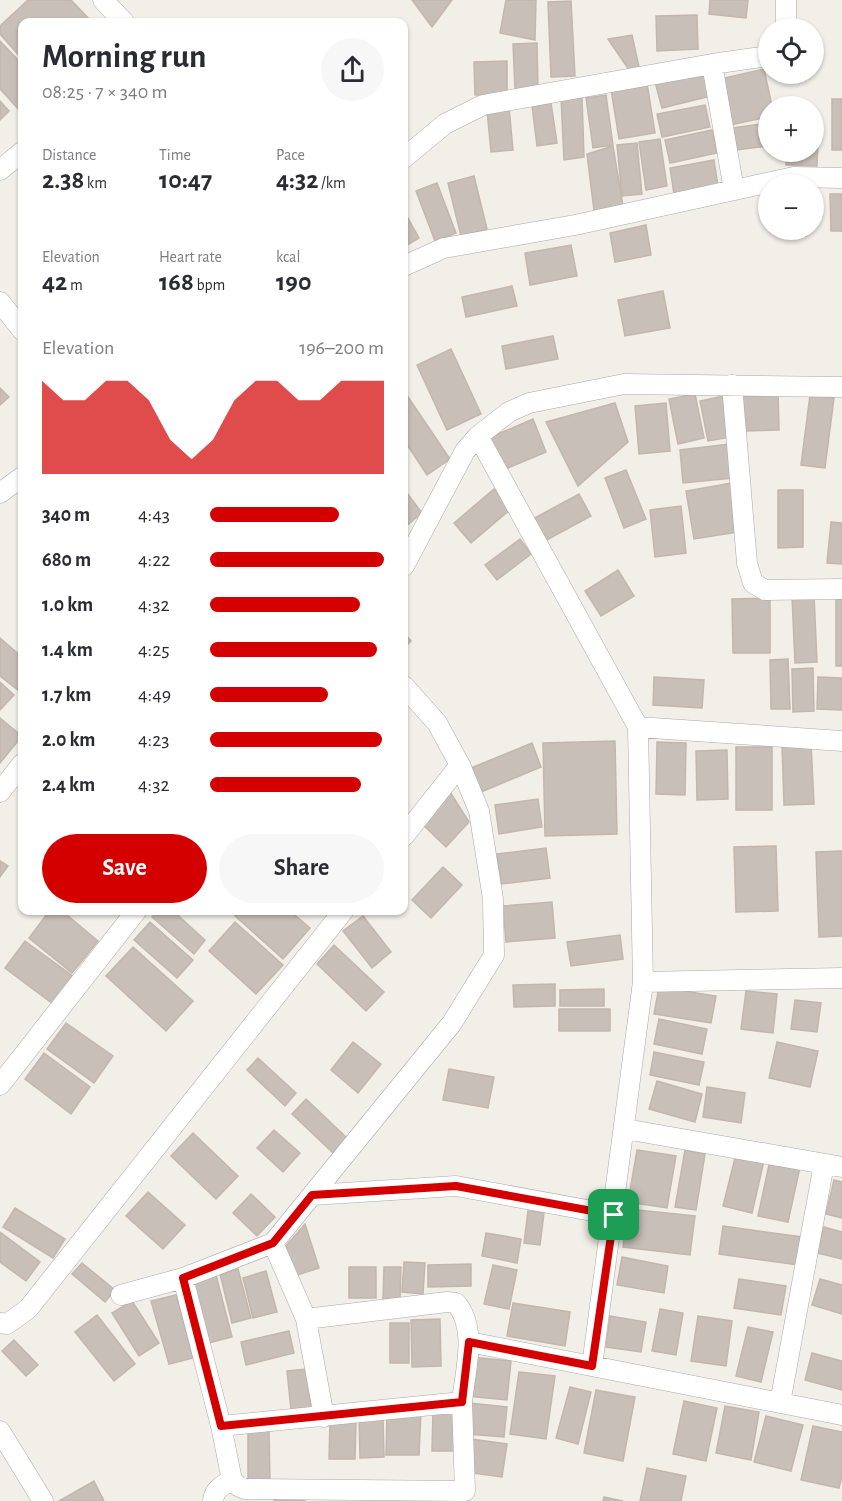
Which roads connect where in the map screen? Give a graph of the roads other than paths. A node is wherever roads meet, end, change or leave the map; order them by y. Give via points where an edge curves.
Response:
1 (103, 0) edge
2 (786, 0) edge
3 (120, 18) edge
4 (786, 18) edge
5 (758, 57) edge
6 (712, 64) junction
7 (18, 155) edge
8 (408, 155) edge
9 (0, 170) edge
10 (842, 178) edge
11 (734, 190) junction
12 (408, 264) edge
13 (1, 305) edge
14 (18, 325) edge
15 (732, 385) junction
16 (842, 387) edge
17 (478, 435) junction
18 (18, 480) edge
19 (0, 493) edge
20 (408, 558) edge
21 (842, 589) edge
22 (408, 690) edge
23 (638, 727) junction
24 (842, 741) edge
25 (460, 765) junction
26 (18, 769) edge
27 (0, 792) edge
28 (408, 831) edge
29 (133, 915) edge
30 (340, 915) edge
31 (842, 978) edge
32 (643, 982) junction
33 (0, 1085) edge
34 (625, 1128) junction
35 (833, 1165) edge
36 (312, 1195) junction
37 (614, 1215) junction
38 (273, 1243) junction
39 (183, 1278) junction
40 (121, 1295) dead end
41 (306, 1319) junction
42 (2, 1328) edge
43 (469, 1342) junction
44 (592, 1366) junction
45 (462, 1402) junction
46 (780, 1403) junction
47 (842, 1415) edge
48 (324, 1417) junction
49 (221, 1426) junction
50 (0, 1431) edge
51 (232, 1479) junction
52 (43, 1501) edge
53 (213, 1501) edge

1 - 3 street
2 - 4 street
5 - 6 street
6 - 8 street via 483,105 445,124
6 - 11 street
7 - 9 street
10 - 11 street via 794,177
11 - 12 street via 575,225 444,248
13 - 14 street
15 - 16 street
15 - 17 street via 624,384 529,403 509,412
15 - 21 street via 747,563 753,583 765,590
17 - 20 street via 465,451
17 - 23 street
18 - 19 street
22 - 25 street via 437,723
23 - 24 street
23 - 32 street
25 - 28 street
25 - 36 street via 483,831 493,899 494,955 452,1023
26 - 27 street
29 - 33 street
30 - 42 street via 28,1309
31 - 32 street
32 - 34 street
34 - 35 street
34 - 37 street
35 - 46 street
36 - 37 street via 456,1186
36 - 38 street
37 - 44 street
38 - 39 street
38 - 41 street
39 - 40 street
39 - 49 street
41 - 43 street via 456,1303 464,1312
41 - 48 street
43 - 44 street
43 - 45 street
44 - 46 street
45 - 48 street
45 - 51 street via 465,1491 246,1489
46 - 47 street
48 - 49 street
49 - 51 street
50 - 52 street
51 - 53 street via 219,1488

